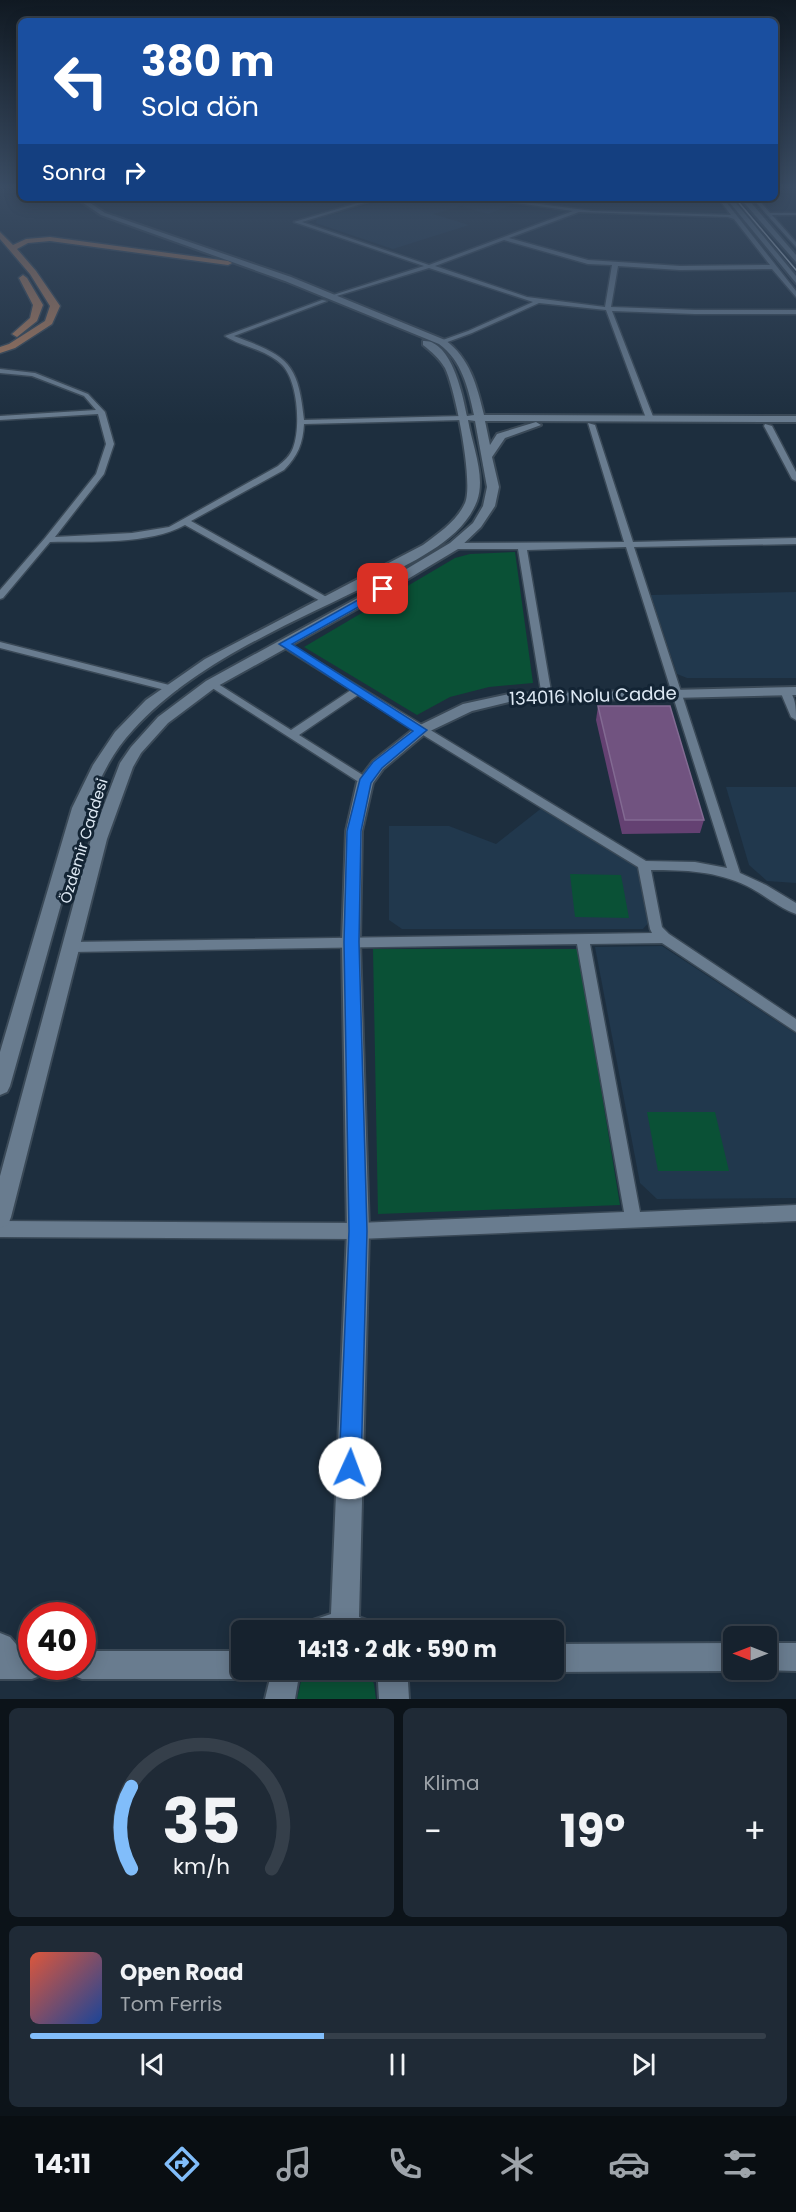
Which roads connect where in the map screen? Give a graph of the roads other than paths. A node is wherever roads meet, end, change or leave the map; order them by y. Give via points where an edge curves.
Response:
1 (14, 266) edge
2 (26, 266) edge
3 (237, 266) edge
4 (241, 266) edge
5 (431, 266) joint
6 (615, 266) edge
7 (652, 266) edge
8 (784, 266) edge
9 (774, 267) joint
10 (796, 281) edge
11 (796, 295) edge
12 (328, 299) junction
13 (538, 301) junction
14 (608, 308) junction
15 (796, 312) edge
16 (442, 342) junction
17 (0, 343) edge
18 (0, 350) edge
19 (0, 370) edge
20 (495, 408) dead end
21 (100, 412) junction
22 (0, 418) edge
23 (650, 419) junction
24 (796, 419) edge
25 (302, 422) junction
26 (462, 422) junction
27 (480, 422) junction
28 (532, 422) junction
29 (591, 425) junction
30 (768, 426) junction
31 (796, 426) edge
32 (488, 455) junction
33 (796, 478) edge
34 (186, 522) junction
35 (48, 540) junction
36 (796, 541) edge
37 (629, 545) junction
38 (454, 546) junction
39 (522, 547) junction
40 (0, 596) edge
41 (327, 602) junction
42 (284, 644) junction
43 (0, 645) edge
44 (211, 684) junction
45 (173, 689) junction
46 (358, 690) junction
47 (790, 691) edge
48 (675, 693) junction
49 (547, 697) junction
50 (796, 717) edge
51 (421, 730) junction
52 (291, 735) junction
53 (365, 782) junction
54 (644, 865) junction
55 (735, 875) junction
56 (796, 909) edge
57 (664, 938) junction
58 (583, 940) junction
59 (351, 942) junction
60 (70, 947) junction
61 (796, 1026) edge
62 (0, 1086) edge
63 (796, 1213) edge
64 (0, 1218) edge
65 (633, 1219) junction
66 (0, 1229) edge
67 (358, 1231) junction
68 (341, 1620) edge
69 (723, 1657) edge
70 (777, 1657) edge
71 (796, 1657) edge
72 (564, 1658) edge
73 (96, 1665) edge
74 (231, 1665) edge
75 (284, 1680) edge
76 (392, 1680) edge
77 (280, 1699) edge
78 (394, 1699) edge

1 - 17 main road via 38,304 34,319
2 - 18 main road via 55,306 49,322
3 - 12 main road, Özdemir Caddesi
4 - 12 main road, Özdemir Caddesi
5 - 12 street
5 - 13 street
6 - 14 street
7 - 9 street
8 - 10 main road
9 - 11 street
12 - 16 main road, Özdemir Caddesi
12 - 25 street via 228,336 285,363 294,374
12 - 26 main road, Özdemir Caddesi via 419,339 444,358 453,372
13 - 14 street
13 - 16 street
14 - 15 street
14 - 23 street
16 - 27 main road, Özdemir Caddesi via 462,361 480,400
19 - 21 street via 33,374 86,395
20 - 28 main road
21 - 22 street
21 - 35 street via 110,444 100,474
23 - 24 main road
23 - 28 main road
25 - 26 street
25 - 34 street via 293,457 281,468
26 - 27 main road
26 - 41 main road, Özdemir Caddesi via 474,486 471,502 458,521 421,551
27 - 28 main road
27 - 32 main road, Özdemir Caddesi
28 - 29 main road
28 - 32 main road via 501,435
29 - 30 main road
29 - 37 street
30 - 31 main road
30 - 33 street
32 - 38 main road, Özdemir Caddesi via 494,487 489,506 477,525
34 - 35 street via 154,534
34 - 41 street
35 - 40 street
36 - 37 street
37 - 39 street
37 - 48 street
38 - 39 street
38 - 42 main road, Özdemir Caddesi
39 - 49 street
41 - 45 main road, Özdemir Caddesi via 211,663
42 - 44 main road, Özdemir Caddesi
42 - 46 street
43 - 45 street
44 - 52 street
44 - 60 main road, Özdemir Caddesi via 157,726 125,767 99,839
45 - 62 main road, Özdemir Caddesi via 129,726 94,774 68,846
46 - 51 street
46 - 52 street
47 - 48 main road, 134016 Nolu Cadde
47 - 50 street
48 - 49 main road, 134016 Nolu Cadde
48 - 55 street
49 - 51 main road, 134016 Nolu Cadde via 509,698 468,707
51 - 53 main road, 134016 Nolu Cadde via 378,765
51 - 54 street
52 - 53 street
53 - 59 main road, 134016 Nolu Cadde via 354,831
54 - 55 street via 706,868
54 - 57 street via 656,929
55 - 56 street
57 - 58 street
57 - 61 street
58 - 59 street
58 - 65 street
59 - 60 street
59 - 67 main road, 134016 Nolu Cadde
60 - 64 main road, Özdemir Caddesi
63 - 65 street
65 - 67 street
66 - 67 street
67 - 68 main road, 134016 Nolu Cadde
69 - 72 main road
70 - 71 main road
73 - 74 main road
75 - 77 main road
76 - 78 main road

